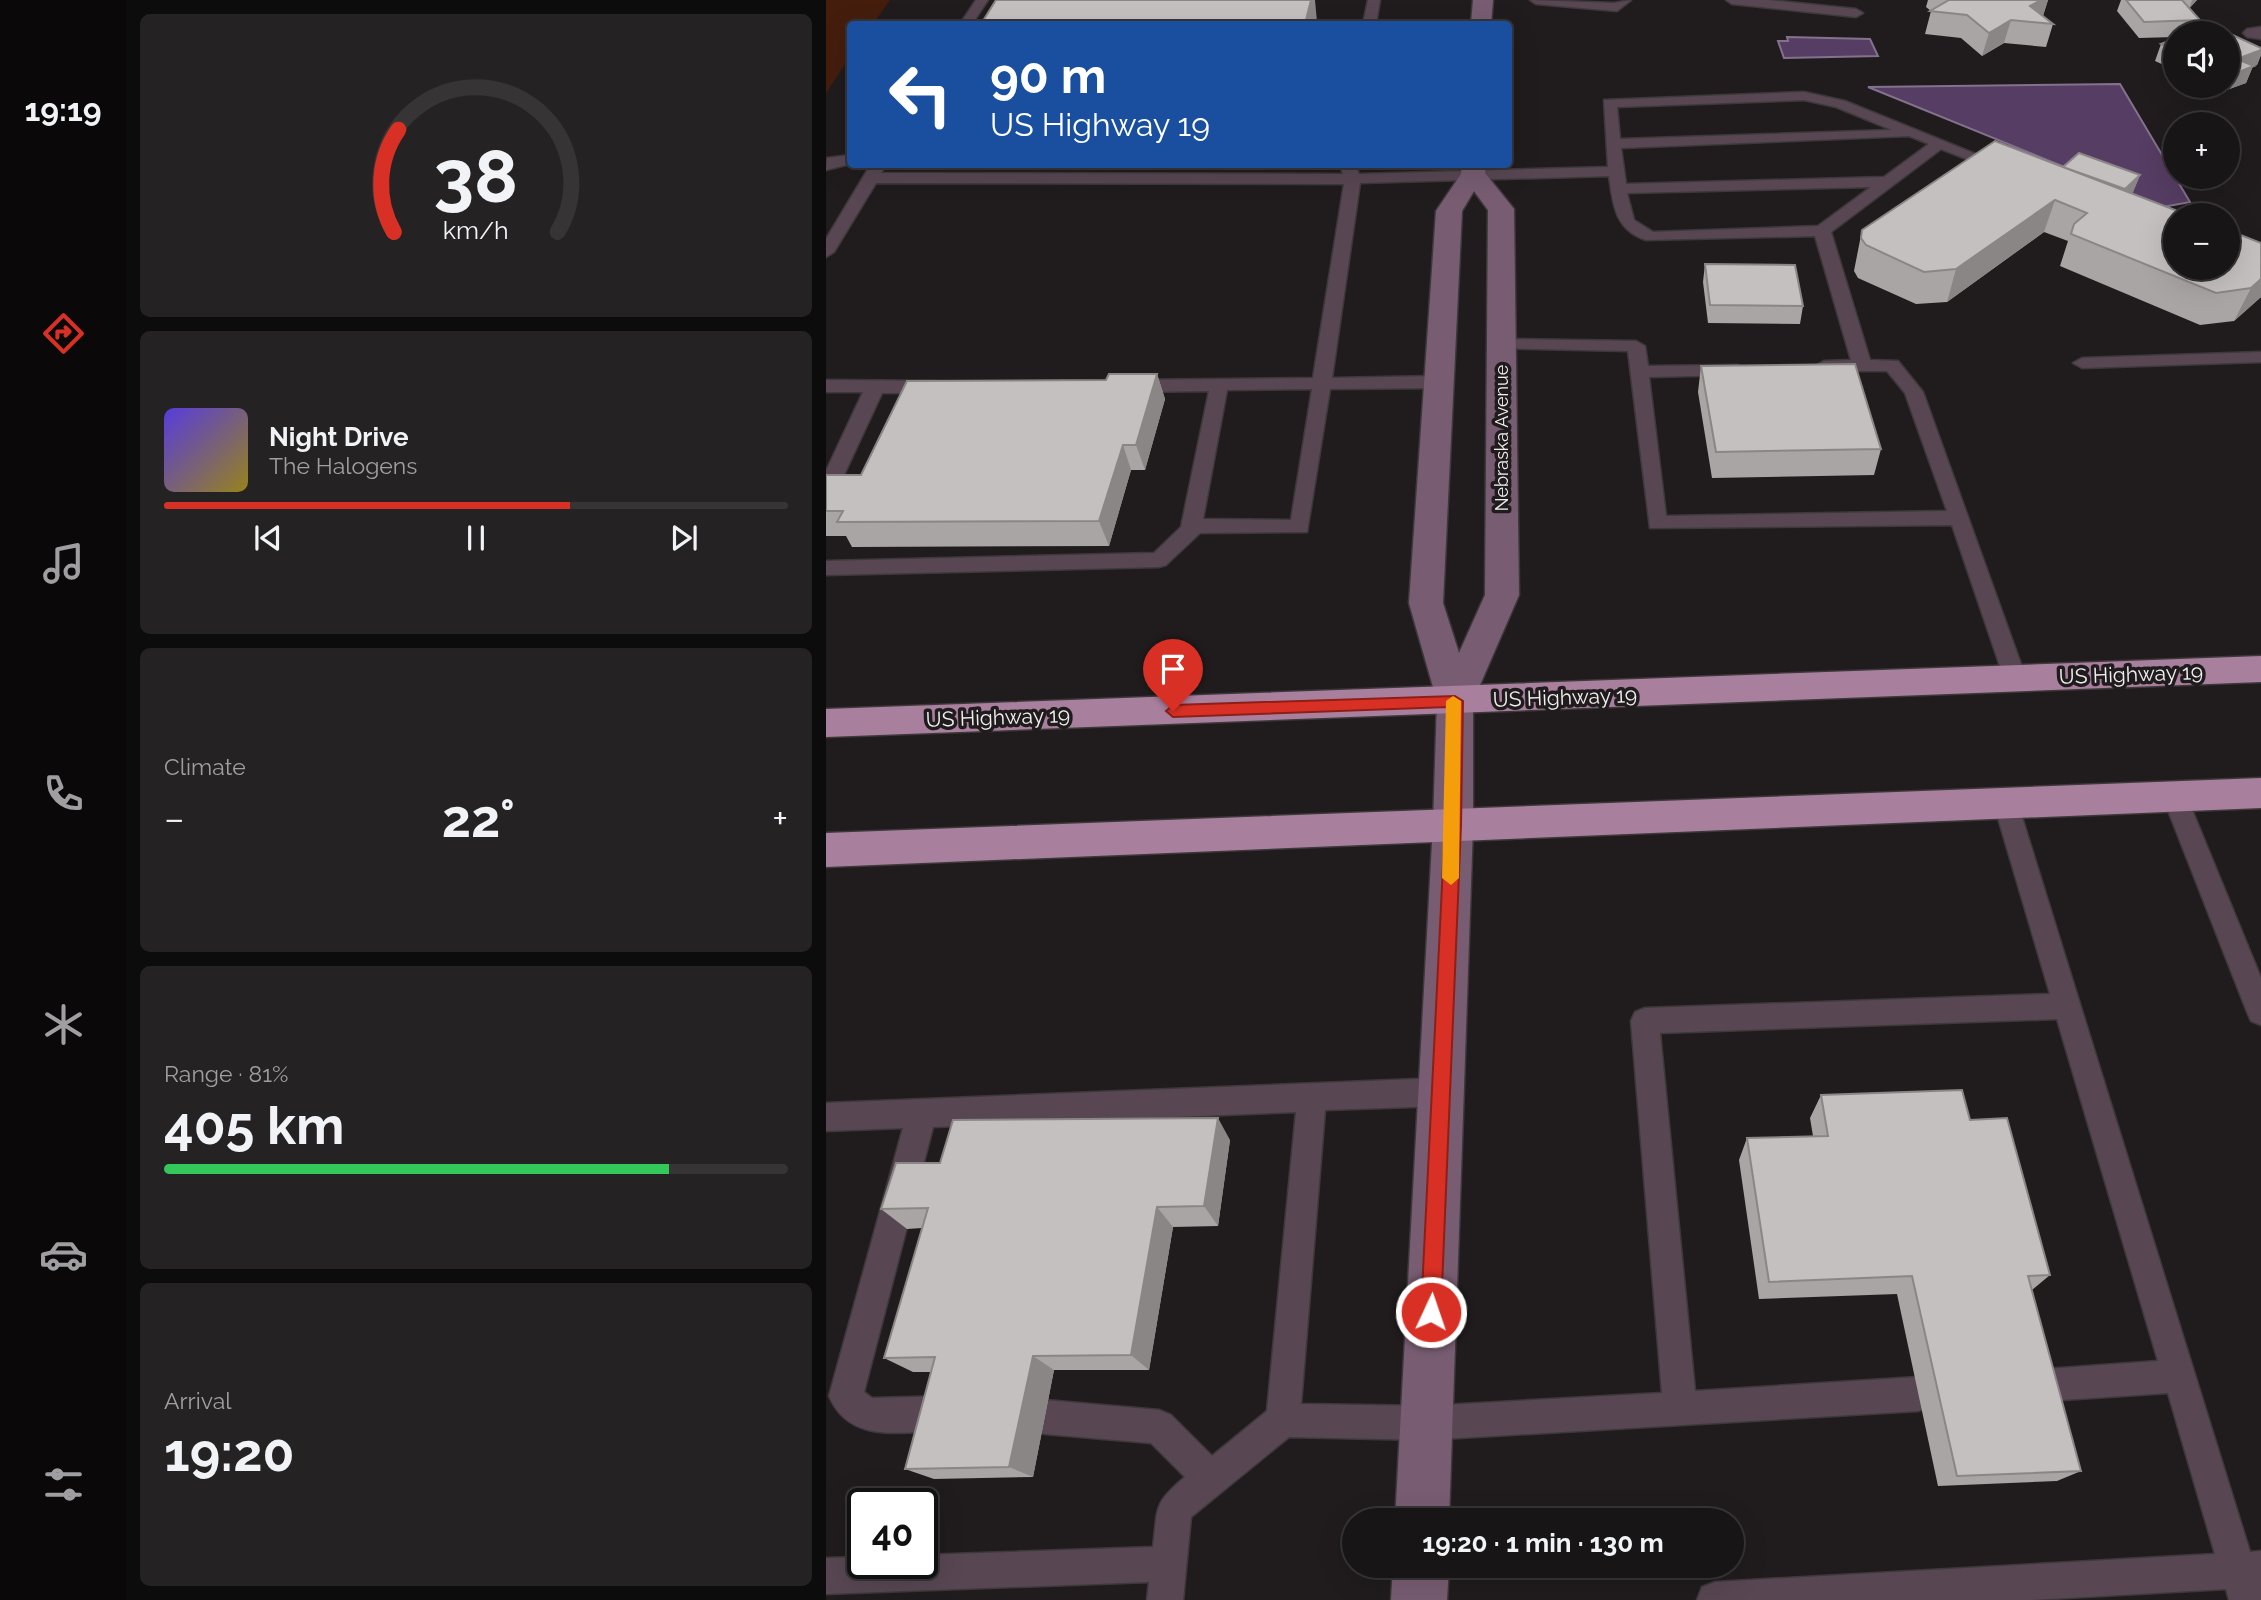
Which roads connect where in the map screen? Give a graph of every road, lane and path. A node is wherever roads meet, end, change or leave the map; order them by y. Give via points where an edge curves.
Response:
1 (982, 0) edge
2 (1374, 0) edge
3 (1483, 0) edge
4 (1536, 0) edge
5 (1625, 0) edge
6 (1732, 0) edge
7 (1856, 13) dead end
8 (968, 21) edge
9 (1370, 21) edge
10 (1481, 21) edge
11 (1914, 134) junction
12 (1613, 144) junction
13 (1940, 144) junction
14 (847, 160) edge
15 (826, 165) edge
16 (1398, 168) edge
17 (1474, 169) edge
18 (1616, 170) junction
19 (875, 171) edge
20 (1350, 172) edge
21 (2014, 173) edge
22 (1372, 178) junction
23 (1888, 182) junction
24 (1619, 189) junction
25 (1822, 231) junction
26 (826, 252) edge
27 (1501, 344) junction
28 (2261, 357) edge
29 (2082, 363) dead end
30 (1862, 365) junction
31 (1806, 367) edge
32 (1751, 368) edge
33 (1639, 372) junction
34 (1437, 382) junction
35 (1320, 385) junction
36 (826, 386) edge
37 (1114, 386) edge
38 (1219, 386) junction
39 (874, 387) junction
40 (955, 387) edge
41 (826, 492) edge
42 (1960, 518) junction
43 (1191, 529) junction
44 (826, 568) edge
45 (2261, 669) edge
46 (2015, 678) junction
47 (1455, 701) junction
48 (826, 723) edge
49 (2261, 793) edge
50 (2174, 795) junction
51 (2005, 801) junction
52 (1453, 825) junction
53 (826, 850) edge
54 (2259, 1001) edge
55 (2067, 1006) junction
56 (1442, 1092) junction
57 (1312, 1096) junction
58 (922, 1113) junction
59 (826, 1117) edge
60 (2178, 1376) junction
61 (2032, 1386) edge
62 (1918, 1394) dead end
63 (1680, 1409) junction
64 (950, 1413) edge
65 (1045, 1417) dead end
66 (1283, 1420) junction
67 (1426, 1423) junction
68 (1211, 1479) junction
69 (1423, 1508) edge
70 (1169, 1564) junction
71 (826, 1576) edge
72 (1420, 1578) edge
73 (2249, 1580) edge
74 (1809, 1597) edge
75 (1165, 1600) edge
76 (1419, 1600) edge
77 (1715, 1600) edge

1 - 8 lane
2 - 9 lane
3 - 10 main road
4 - 5 lane via 1617,7
6 - 7 lane
11 - 12 lane
11 - 12 lane via 1840,104 1804,96 1609,103
11 - 13 lane
12 - 18 lane
13 - 21 lane
13 - 23 lane
14 - 15 lane
16 - 22 lane
17 - 18 lane
17 - 22 lane
17 - 27 main road, Nebraska Avenue via 1501,209
17 - 34 main road, Nebraska Avenue via 1449,211
18 - 24 lane
19 - 20 lane
19 - 26 lane
20 - 22 lane
20 - 35 lane
23 - 24 lane
23 - 25 lane
24 - 25 lane via 1625,222 1637,234
25 - 30 lane
27 - 33 lane via 1636,346
27 - 47 main road, Nebraska Avenue via 1502,595
28 - 29 lane
30 - 31 lane
30 - 42 lane via 1892,365 1914,392
32 - 33 lane
33 - 42 lane via 1657,523
34 - 35 lane
34 - 47 main road, Nebraska Avenue via 1426,603
35 - 38 lane
35 - 43 lane via 1300,527
36 - 39 lane
37 - 38 lane
38 - 43 lane
39 - 40 lane
39 - 41 lane
42 - 46 lane
43 - 44 lane via 1159,560
45 - 46 highway, US Highway 19
46 - 47 highway, US Highway 19
47 - 48 highway, US Highway 19
47 - 52 main road, Nebraska Avenue
49 - 50 highway
50 - 51 highway
50 - 54 lane
51 - 52 highway
51 - 55 lane
52 - 53 highway
52 - 56 main road, Nebraska Avenue
55 - 60 lane
55 - 63 lane via 1644,1021
56 - 57 lane
56 - 67 main road, Nebraska Avenue
57 - 58 lane
57 - 66 lane
58 - 59 lane
58 - 64 lane via 846,1396 858,1411 872,1415
60 - 61 lane
60 - 73 lane
62 - 63 lane
63 - 67 lane
65 - 68 lane via 1159,1427
66 - 67 lane
66 - 68 lane
67 - 69 main road, Nebraska Avenue
68 - 70 lane via 1175,1508
70 - 71 lane
70 - 75 lane
72 - 76 main road
73 - 74 lane
74 - 77 lane

